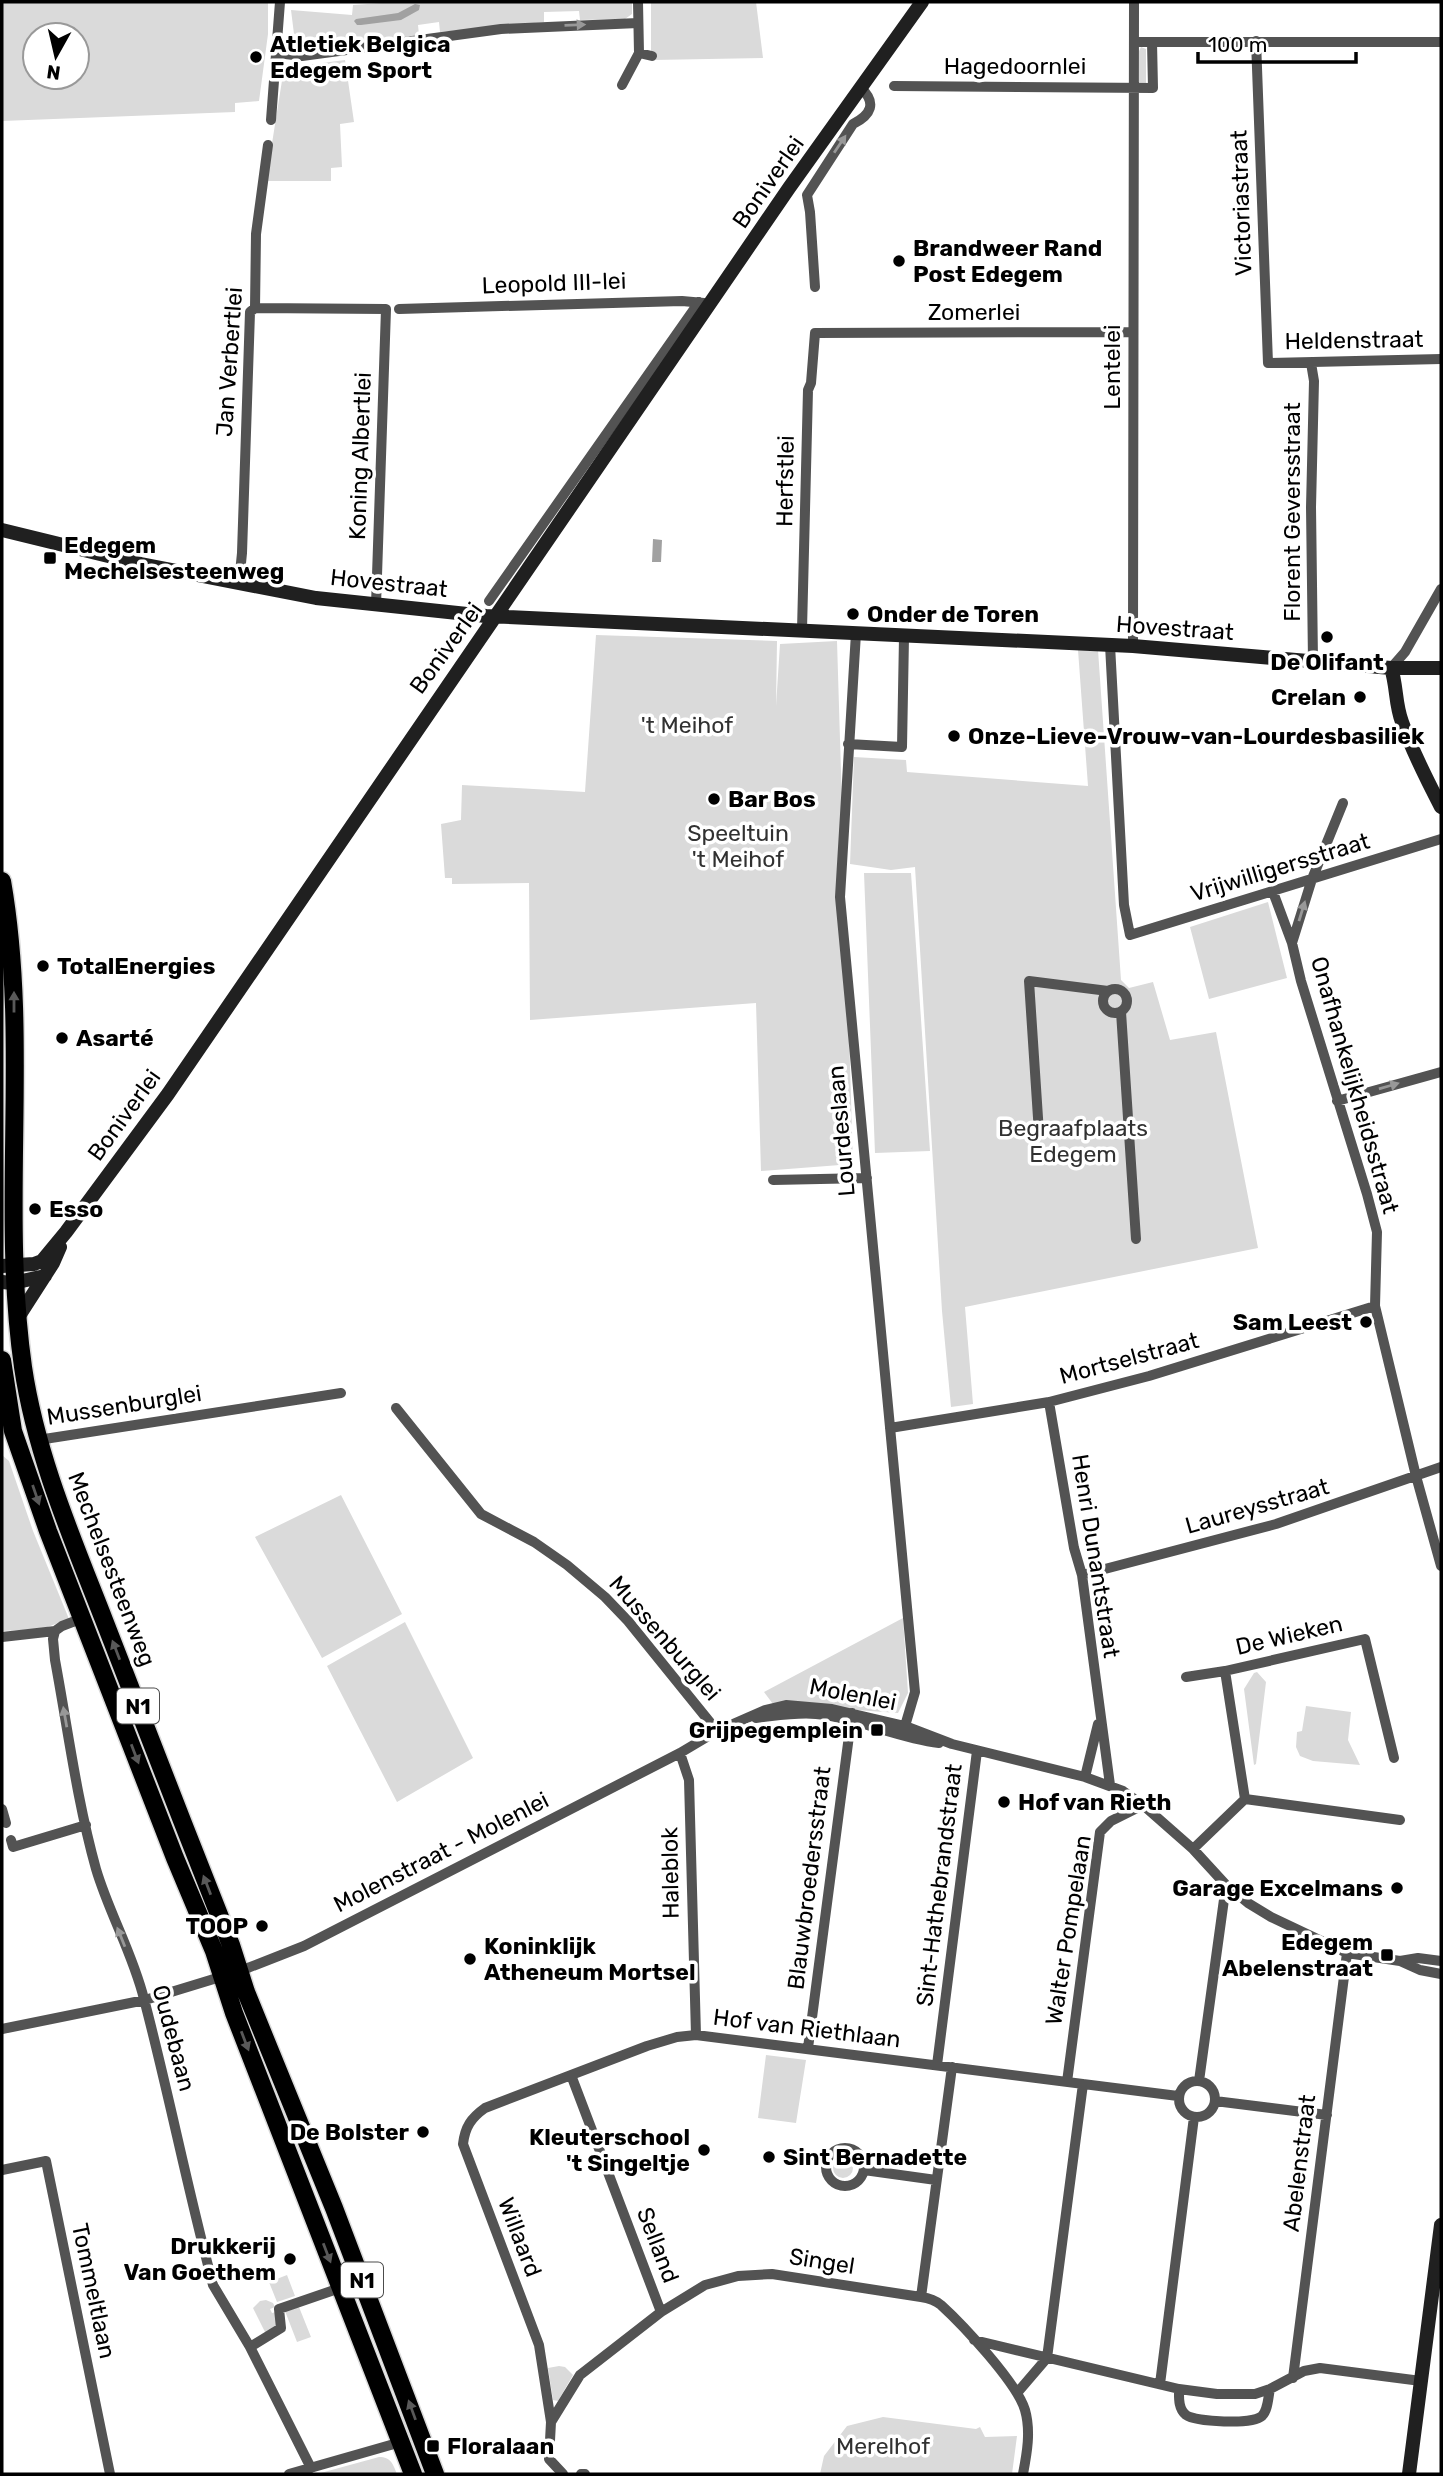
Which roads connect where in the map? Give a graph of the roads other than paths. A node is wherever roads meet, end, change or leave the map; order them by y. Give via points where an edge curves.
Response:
1 (280, 2) edge
2 (638, 2) edge
3 (922, 2) edge
4 (1134, 2) edge
5 (639, 23) junction
6 (1256, 41) junction
7 (1134, 42) junction
8 (1152, 42) junction
9 (1441, 42) edge
10 (277, 53) junction
11 (639, 53) junction
12 (652, 56) dead end
13 (622, 85) dead end
14 (894, 86) dead end
15 (861, 88) junction
16 (1135, 88) junction
17 (271, 120) dead end
18 (268, 145) dead end
19 (789, 188) junction
20 (807, 195) junction
21 (815, 287) dead end
22 (705, 303) junction
23 (255, 308) junction
24 (399, 309) dead end
25 (1133, 332) junction
26 (815, 333) joint
27 (1441, 359) edge
28 (1268, 363) joint
29 (1311, 363) junction
30 (2, 530) edge
31 (239, 583) junction
32 (1441, 589) edge
33 (489, 601) dead end
34 (376, 605) junction
35 (497, 617) junction
36 (802, 630) junction
37 (856, 633) junction
38 (904, 637) junction
39 (1110, 645) junction
40 (1133, 646) junction
41 (1312, 662) junction
42 (1391, 668) junction
43 (1441, 668) edge
44 (848, 744) junction
45 (1343, 803) dead end
46 (1440, 803) edge
47 (1441, 839) edge
48 (1312, 879) junction
49 (2, 881) edge
50 (1273, 892) junction
51 (1292, 943) junction
52 (1108, 991) junction
53 (1121, 1013) junction
54 (1441, 1072) edge
55 (1337, 1101) junction
56 (1039, 1133) dead end
57 (867, 1178) junction
58 (773, 1180) dead end
59 (66, 1233) junction
60 (1136, 1239) dead end
61 (7, 1274) edge
62 (45, 1276) junction
63 (1375, 1306) junction
64 (16, 1320) junction
65 (2, 1360) edge
66 (341, 1393) dead end
67 (1049, 1402) junction
68 (396, 1408) dead end
69 (890, 1427) junction
70 (8, 1432) edge
71 (38, 1440) junction
72 (1441, 1467) edge
73 (1416, 1476) junction
74 (1441, 1566) edge
75 (1082, 1575) junction
76 (83, 1618) junction
77 (55, 1631) junction
78 (2, 1637) edge
79 (1225, 1671) junction
80 (1186, 1677) dead end
81 (851, 1717) junction
82 (1100, 1718) junction
83 (905, 1726) junction
84 (717, 1731) junction
85 (952, 1744) junction
86 (977, 1751) junction
87 (680, 1753) junction
88 (1394, 1758) dead end
89 (1085, 1777) junction
90 (1110, 1785) junction
91 (1245, 1799) junction
92 (1143, 1805) junction
93 (2, 1809) edge
94 (1400, 1820) dead end
95 (6, 1823) dead end
96 (86, 1825) junction
97 (1193, 1849) junction
98 (2, 1850) edge
99 (1226, 1885) junction
100 (1348, 1953) junction
101 (1401, 1961) junction
102 (1441, 1961) edge
103 (232, 1974) junction
104 (1441, 1974) edge
105 (145, 2000) junction
106 (2, 2029) edge
107 (696, 2035) junction
108 (808, 2048) junction
109 (937, 2065) junction
110 (952, 2067) junction
111 (570, 2076) junction
112 (1199, 2081) junction
113 (1067, 2082) junction
114 (1083, 2084) junction
115 (1178, 2096) junction
116 (1215, 2101) junction
117 (1327, 2115) junction
118 (1194, 2117) junction
119 (463, 2144) joint
120 (2, 2170) edge
121 (864, 2170) dead end
122 (936, 2180) junction
123 (1441, 2225) edge
124 (340, 2288) junction
125 (921, 2297) junction
126 (660, 2312) junction
127 (974, 2340) junction
128 (539, 2346) joint
129 (250, 2347) junction
130 (1047, 2358) junction
131 (1293, 2378) junction
132 (1421, 2381) junction
133 (1160, 2384) junction
134 (1179, 2389) junction
135 (1270, 2389) junction
136 (1017, 2393) junction
137 (551, 2422) junction
138 (401, 2442) junction
139 (311, 2468) junction
140 (412, 2470) edge
141 (110, 2474) edge
142 (289, 2474) edge
143 (435, 2474) edge
144 (563, 2474) edge
145 (1023, 2474) edge
146 (1409, 2474) edge

1 - 10 street
2 - 5 street
3 - 15 street, Boniverlei
4 - 7 street, Lentelei
10 -> 5 street via 302,56 501,29
5 - 11 street
6 - 8 street
6 - 9 street
6 - 28 street, Victoriastraat
7 - 8 street
7 - 16 street, Lentelei
8 - 16 street via 1153,88
10 - 17 street
11 - 12 street
11 - 13 street
14 - 16 street, Hagedoornlei
15 - 19 street, Boniverlei
20 -> 15 street, Boniverlei via 853,124 869,110 870,96
16 - 25 street, Lentelei
18 - 23 street, Jan Verbertlei via 256,234
19 - 20 street
19 - 22 street, Boniverlei
20 - 21 street
22 - 24 street, Leopold III-lei
22 - 33 street, Boniverlei
22 - 35 street, Boniverlei
23 - 31 street, Jan Verbertlei via 250,312
23 - 34 street, Koning Albertlei via 386,309
25 - 26 street, Zomerlei
25 - 40 street, Lentelei
26 - 36 street, Herfstlei via 808,390
27 - 29 street, Heldenstraat
28 - 29 street, Heldenstraat
29 - 41 street, Florent Geversstraat
30 - 31 street, Hovestraat
31 - 34 street, Hovestraat
32 - 42 street
34 - 35 street, Hovestraat
35 - 36 street, Hovestraat
35 - 59 street, Boniverlei via 168,1094
36 - 37 street, Hovestraat
37 - 38 street, Hovestraat
37 - 44 street, Lourdeslaan
38 - 39 street, Hovestraat
38 - 44 street via 902,747
39 - 40 street, Hovestraat
39 - 50 street, Vrijwilligersstraat via 1124,905 1130,935
40 - 41 street, Hovestraat
41 - 42 street, Hovestraat
42 - 43 street, Hovestraat
42 - 46 street via 1402,722
44 - 57 street, Lourdeslaan via 840,897
45 - 48 street, Onafhankelijkheidsstraat
47 - 48 street, Vrijwilligersstraat
48 - 50 street, Vrijwilligersstraat
51 -> 48 street, Onafhankelijkheidsstraat
61 -> 49 main road, Mechelsesteenweg / N1 via 14,984
50 - 51 street, Onafhankelijkheidsstraat
51 - 55 street, Onafhankelijkheidsstraat
52 - 53 street via 1104,1006 1109,1012
52 - 53 street via 1120,990 1126,995 1128,1003
52 - 56 street via 1029,981
53 - 60 street
55 -> 54 street
55 - 63 street, Onafhankelijkheidsstraat via 1377,1231
57 - 58 street
57 - 69 street, Lourdeslaan
59 - 61 street, Boniverlei via 42,1261
59 - 62 street, Boniverlei
61 - 62 street
61 - 64 main road, Mechelsesteenweg / N1
62 - 64 street, Boniverlei
63 - 67 street, Mortselstraat
63 - 73 street, Onafhankelijkheidsstraat
64 - 71 main road, Mechelsesteenweg / N1
65 - 70 main road, Mechelsesteenweg / N1
66 - 71 street, Mussenburglei
67 - 69 street, Mortselstraat
67 - 75 street, Henri Dunantstraat
68 - 84 street, Mussenburglei via 481,1514 567,1565 628,1620
69 - 83 street, Lourdeslaan via 915,1692
70 -> 76 main road, Mechelsesteenweg / N1
103 -> 71 main road, Mechelsesteenweg / N1
72 - 73 street, Laureysstraat
73 - 74 street, Onafhankelijkheidsstraat
73 - 75 street, Laureysstraat via 1276,1524
75 - 82 street, Henri Dunantstraat
76 - 77 street
76 -> 103 main road, Mechelsesteenweg / N1 via 171,1849
77 - 78 street
96 -> 77 street, Oudebaan via 55,1660
79 - 80 street, De Wieken
79 - 88 street, De Wieken via 1365,1639
79 - 91 street, De Wieken
81 - 83 street, Molenlei
81 - 84 street, Molenstraat - Molenlei via 815,1714 746,1719
81 - 85 street via 923,1741
81 - 108 street, Blauwbroedersstraat
82 - 89 street, Henri Dunantstraat
82 - 90 street, Henri Dunantstraat
83 - 85 street, Molenlei
84 - 87 street, Molenstraat - Molenlei
85 - 86 street
86 - 89 street
86 - 109 street, Sint-Hathebrandstraat
87 - 103 street, Molenstraat - Molenlei via 304,1946
87 - 107 street, Haleblok via 689,1780
89 - 90 street
90 - 92 street
91 - 94 street
91 - 97 street
92 - 97 street
92 - 113 street, Walter Pompelaan via 1100,1832
93 - 95 street
96 - 98 street via 12,1843
105 -> 96 street, Oudebaan via 102,1885
97 - 99 street
99 - 100 street via 1271,1917
99 - 112 street
100 - 101 street
100 - 117 street, Abelenstraat
101 - 102 street
101 - 104 street
103 - 105 street, Molenstraat - Molenlei
103 -> 124 main road, Mechelsesteenweg / N1 via 234,2013
143 -> 103 main road, Mechelsesteenweg / N1 via 334,2208
105 - 106 street, Molenstraat - Molenlei
105 - 129 street, Oudebaan via 213,2285
107 - 108 street, Hof van Riethlaan
107 - 111 street, Hof van Riethlaan via 647,2046
108 - 109 street, Hof van Riethlaan
109 - 110 street, Hof van Riethlaan
110 - 113 street, Hof van Riethlaan
110 - 122 street
111 - 119 street, Hof van Riethlaan via 485,2108 472,2117
111 - 126 street, Selland
112 - 115 street via 1184,2086
112 - 116 street via 1211,2087
113 - 114 street, Hof van Riethlaan
114 - 115 street, Hof van Riethlaan
114 - 130 street
115 - 118 street via 1180,2107
116 - 117 street
116 - 118 street via 1208,2113
117 - 131 street, Abelenstraat
118 - 133 street
119 - 128 street, Willaard
120 - 141 street, Tommeltlaan via 46,2161
121 - 122 street
122 - 125 street
123 - 132 street
124 - 129 street via 279,2309 281,2328
124 - 138 main road, Mechelsesteenweg / N1
125 - 126 street, Singel via 754,2274 705,2285
125 - 127 street, Singel via 940,2304
126 - 137 street, Singel via 580,2375
127 - 130 street
127 - 136 street, Singel
128 - 137 street, Singel
129 - 139 street, Oudebaan
130 - 133 street
130 - 136 street
131 - 132 street via 1320,2368
131 - 135 street
132 - 146 street
133 - 134 street
134 - 135 street via 1236,2395
134 - 135 street via 1186,2415 1248,2421 1262,2416
136 - 145 street, Singel via 1027,2420
137 - 144 street, Singel via 549,2459
138 - 139 street
138 - 140 main road, Mechelsesteenweg / N1
139 - 142 street

